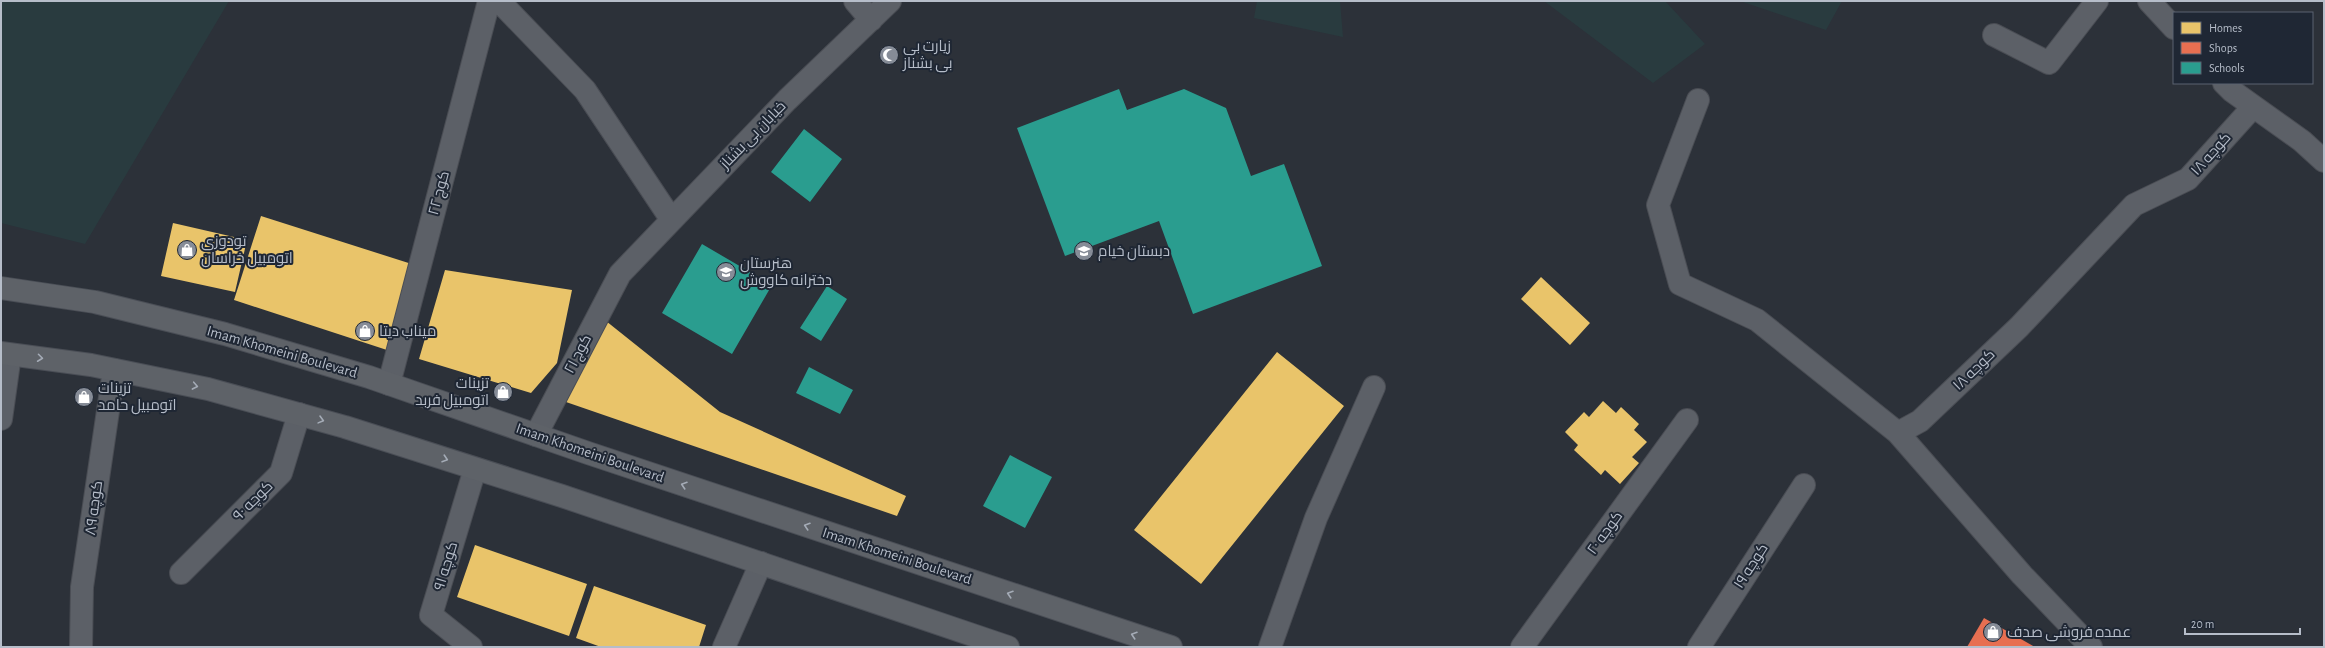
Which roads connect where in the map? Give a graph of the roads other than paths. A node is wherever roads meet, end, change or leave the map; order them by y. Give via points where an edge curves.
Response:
1 (488, 1) edge
2 (499, 1) edge
3 (855, 1) edge
4 (890, 1) edge
5 (2097, 1) edge
6 (2149, 1) edge
7 (871, 20) junction
8 (2173, 27) edge
9 (1994, 35) dead end
10 (2225, 84) edge
11 (1698, 100) dead end
12 (2253, 106) junction
13 (2324, 161) edge
14 (671, 219) junction
15 (620, 274) joint
16 (1, 288) edge
17 (6, 354) edge
18 (114, 370) junction
19 (389, 384) junction
20 (1374, 387) dead end
21 (299, 414) junction
22 (1, 419) edge
23 (1687, 420) dead end
24 (1898, 433) junction
25 (536, 435) junction
26 (475, 468) junction
27 (1804, 485) dead end
28 (761, 563) junction
29 (181, 573) dead end
30 (80, 647) edge
31 (471, 647) edge
32 (724, 647) edge
33 (1008, 647) edge
34 (1171, 647) edge
35 (1270, 647) edge
36 (1522, 647) edge
37 (1699, 647) edge
38 (2091, 647) edge

1 - 19 street, کوچ ۲۲
2 - 14 street via 585,90
3 - 7 street
4 - 7 street, خیابان بی بشناز
5 - 9 street via 2049,63
6 - 8 street
7 - 14 street, خیابان بی بشناز
10 - 12 street
11 - 24 street via 1658,205 1680,284 1757,320
12 - 13 street via 2302,141
12 - 24 street, کوچه ۱۸ via 2188,179 2134,205 2019,327 1920,421
14 - 15 street, خیابان بی بشناز
15 - 25 street, کوچ ۲۱
16 - 19 main road, Imam Khomeini Boulevard via 95,302 218,332
17 -> 18 main road
17 - 22 street
18 -> 21 main road via 208,389
18 - 30 street, کوچه ۸۹ via 82,587
19 - 25 main road, Imam Khomeini Boulevard
20 - 35 street via 1316,518
21 -> 26 main road
21 - 29 street, کوچه ۹۰ via 281,474
23 - 36 street, کوچه ۲۰
24 - 38 street via 2022,575
34 -> 25 main road, Imam Khomeini Boulevard
26 - 28 main road
26 - 31 street, کوچه ۹۱ via 431,615
27 - 37 street, کوچه ۱۹
28 - 32 street
28 - 33 main road

